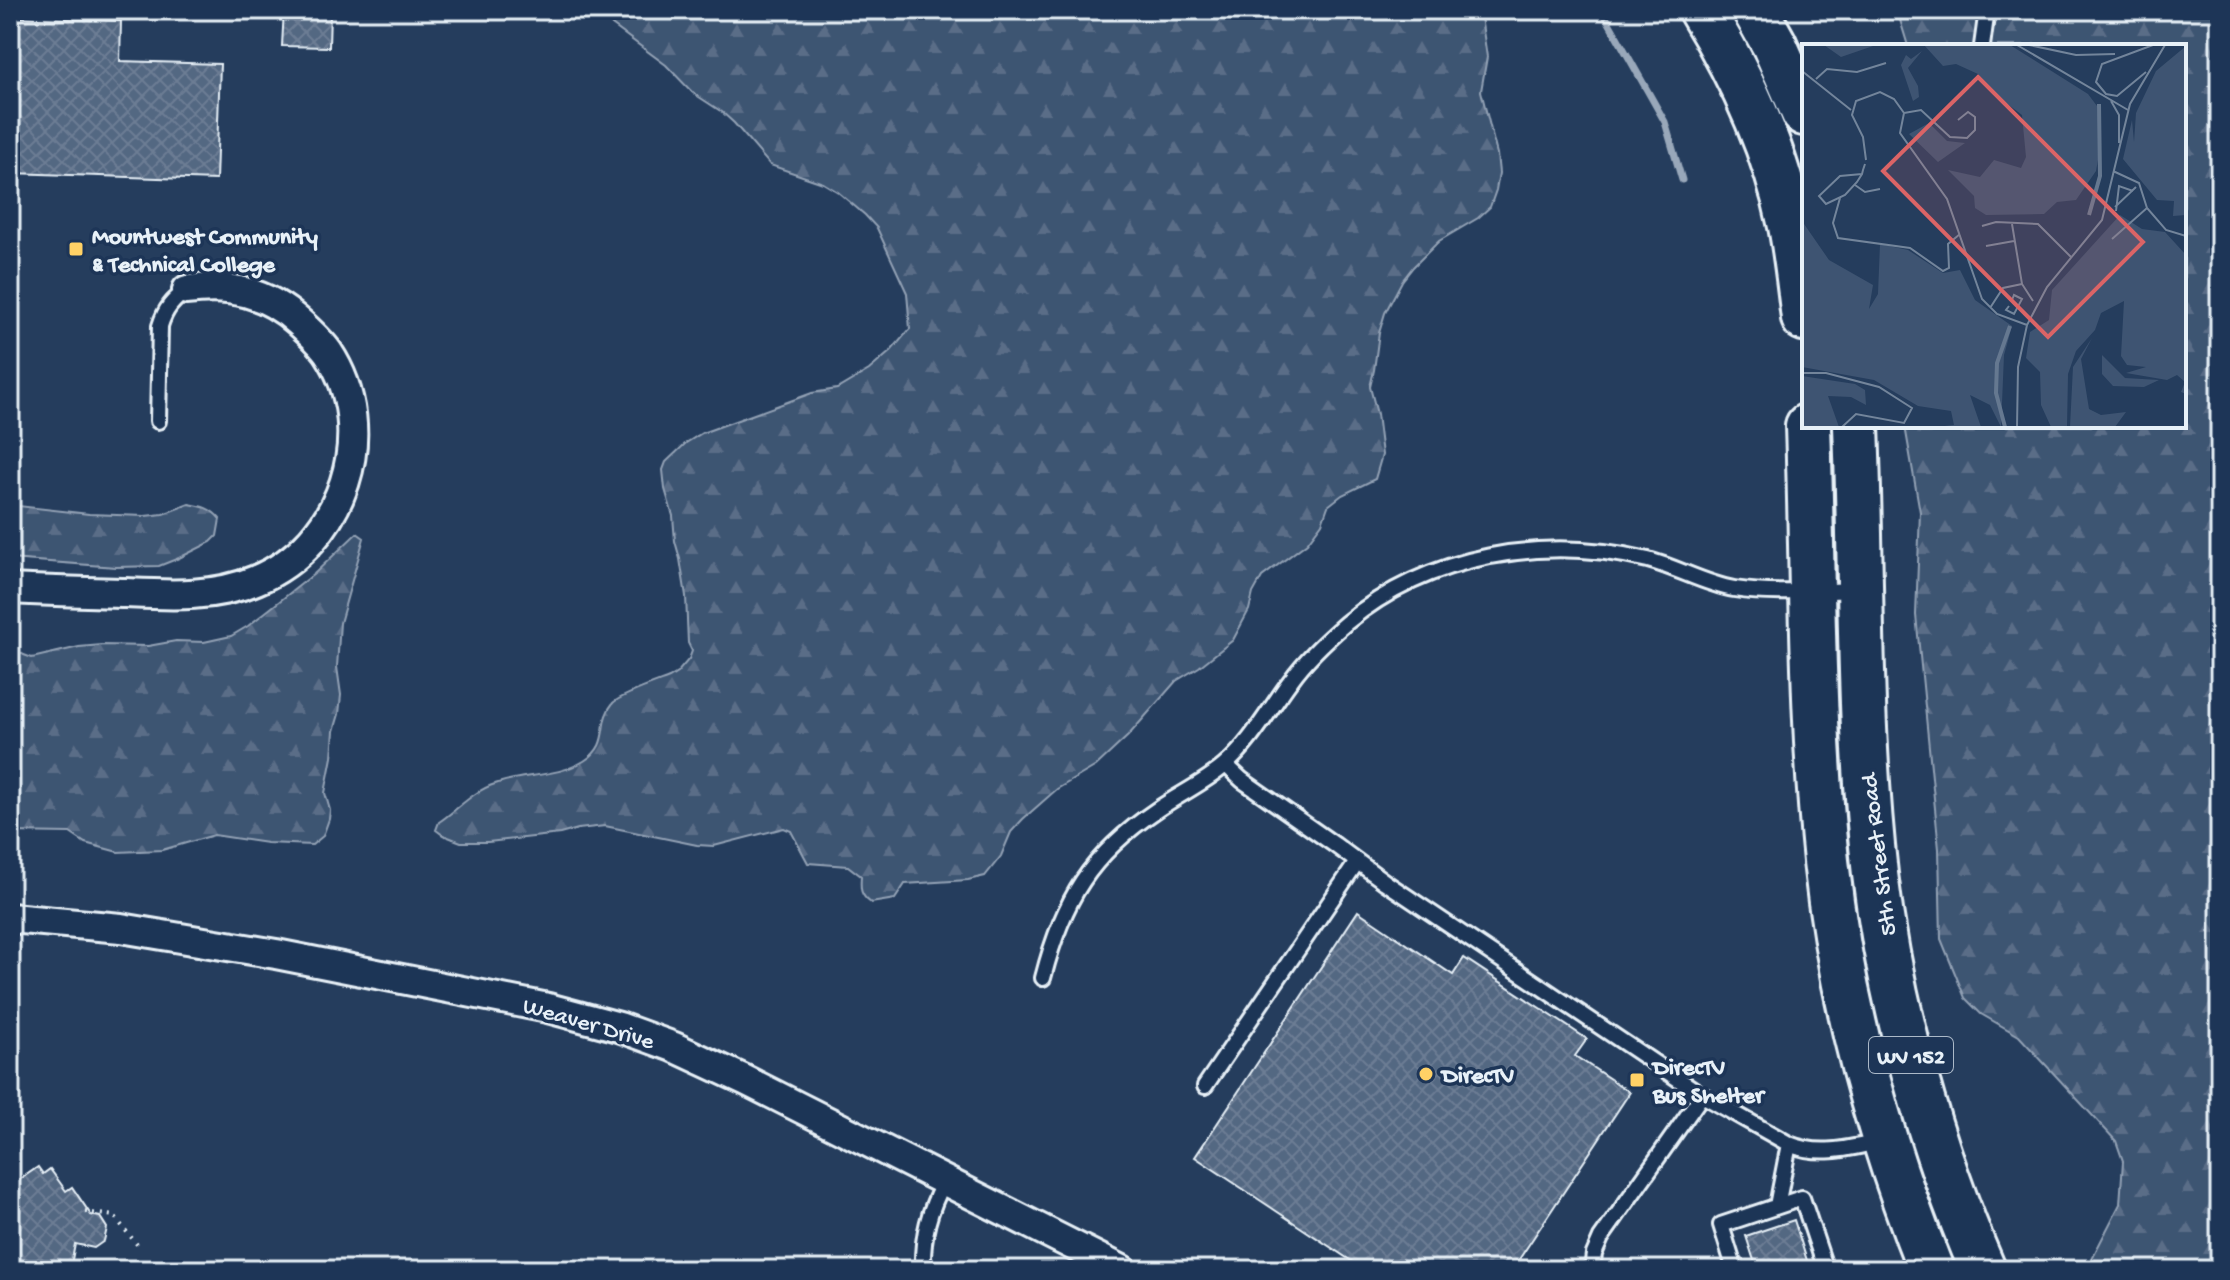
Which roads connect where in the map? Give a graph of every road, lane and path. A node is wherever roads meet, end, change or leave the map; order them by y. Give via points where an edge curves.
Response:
1 (1701, 10) edge
2 (1755, 10) edge
3 (1990, 10) edge
4 (1982, 44) edge
5 (1802, 108) edge
6 (187, 290) joint
7 (1802, 304) edge
8 (158, 421) dead end
9 (1808, 428) edge
10 (1856, 428) edge
11 (10, 589) edge
12 (1860, 590) junction
13 (1813, 591) junction
14 (1226, 765) junction
15 (1357, 862) junction
16 (10, 918) edge
17 (1043, 978) dead end
18 (1205, 1086) dead end
19 (1702, 1095) junction
20 (1885, 1140) junction
21 (1789, 1144) junction
22 (945, 1180) junction
23 (1777, 1206) junction
24 (85, 1212) dead end
25 (139, 1247) dead end
26 (923, 1270) edge
27 (1122, 1270) edge
28 (1592, 1270) edge
29 (1735, 1270) edge
30 (1826, 1270) edge
31 (1931, 1270) edge
32 (1983, 1270) edge

1 - 7 main road via 1741,81 1779,179
2 - 5 main road
3 - 4 lane
6 - 8 lane via 171,303 160,326
6 - 11 street via 254,293 292,316 328,353 350,404 352,433 351,462 330,517 282,568 219,591 185,595
9 - 13 main road, 5th Street Road / WV 152
10 - 12 main road, 5th Street Road / WV 152
12 - 13 lane
12 - 32 main road, 5th Street Road / WV 152 via 1865,755 1888,951 1923,1104
13 - 14 lane via 1734,589 1646,560 1579,550 1473,559 1405,584 1345,624 1293,677
13 - 20 main road, 5th Street Road / WV 152 via 1826,863 1857,1040
14 - 15 lane
14 - 17 lane via 1132,827 1092,866 1064,913
15 - 18 lane
15 - 19 lane
16 - 22 street, Weaver Drive via 121,928 276,954 619,1027 745,1080
19 - 21 lane
19 - 28 lane via 1601,1238
20 - 21 lane via 1824,1152
20 - 31 main road, 5th Street Road / WV 152
21 - 23 lane
22 - 26 lane via 928,1217
22 - 27 street, Weaver Drive
23 - 29 lane via 1721,1225
23 - 30 lane via 1802,1198
24 - 25 path via 114,1216

